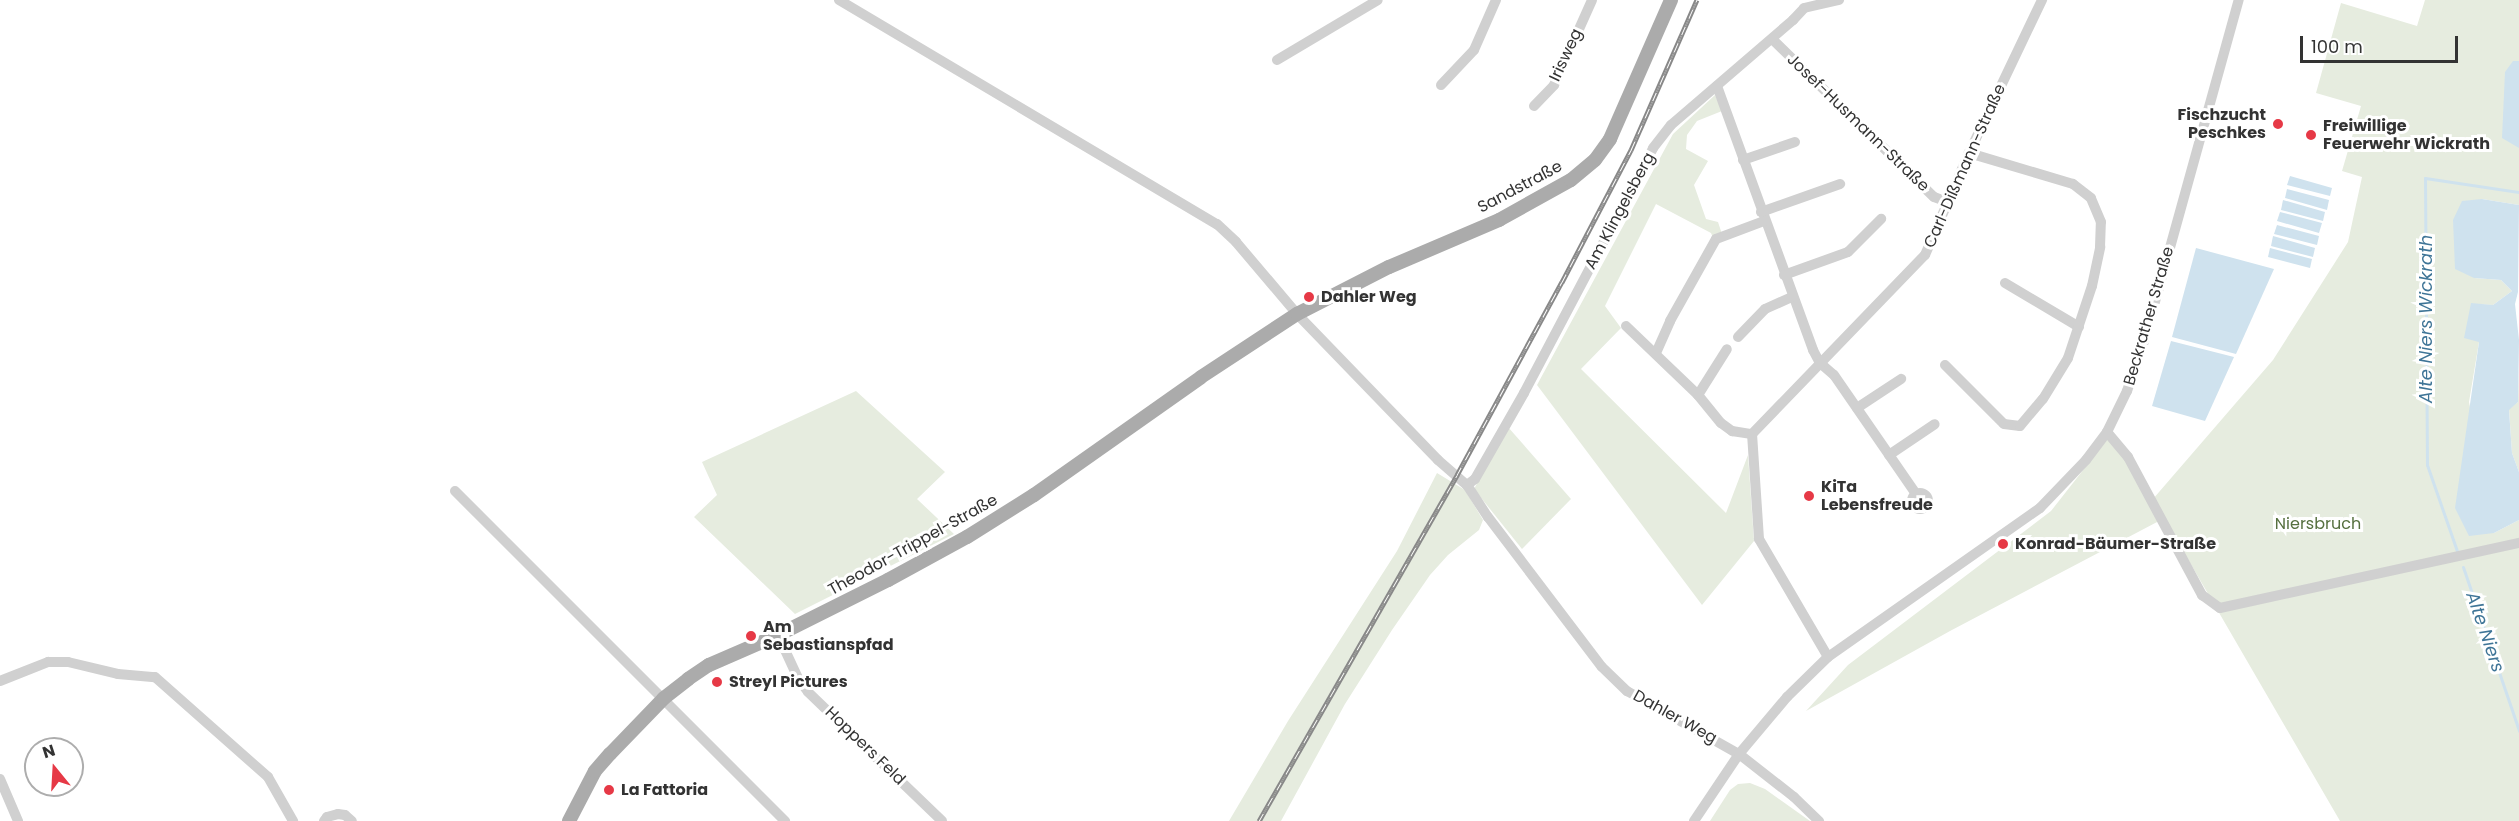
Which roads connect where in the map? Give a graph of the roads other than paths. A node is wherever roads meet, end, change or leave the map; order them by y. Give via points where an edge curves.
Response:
1 (839, 0) edge
2 (1378, 0) edge
3 (1496, 0) edge
4 (1592, 0) edge
5 (1671, 0) edge
6 (1839, 0) edge
7 (2042, 0) edge
8 (2240, 0) edge
9 (1806, 4) edge
10 (1772, 39) junction
11 (1277, 60) dead end
12 (1441, 85) dead end
13 (1717, 86) junction
14 (1534, 106) dead end
15 (1795, 142) dead end
16 (1969, 153) junction
17 (1743, 160) junction
18 (1840, 184) dead end
19 (1948, 202) junction
20 (1763, 217) junction
21 (1881, 219) dead end
22 (1784, 274) junction
23 (2006, 283) dead end
24 (1792, 297) junction
25 (1297, 315) junction
26 (1626, 326) dead end
27 (2079, 327) junction
28 (1738, 337) dead end
29 (1727, 349) dead end
30 (1656, 353) junction
31 (1820, 363) junction
32 (1945, 364) dead end
33 (1901, 379) dead end
34 (1698, 395) junction
35 (1857, 408) junction
36 (1935, 424) dead end
37 (2107, 432) junction
38 (1752, 434) junction
39 (1889, 454) junction
40 (1467, 485) junction
41 (455, 491) dead end
42 (1916, 494) dead end
43 (2519, 543) edge
44 (778, 635) junction
45 (1828, 657) junction
46 (0, 681) edge
47 (664, 698) junction
48 (1739, 754) junction
49 (0, 779) edge
50 (18, 821) edge
51 (293, 821) edge
52 (324, 821) edge
53 (352, 821) edge
54 (569, 821) edge
55 (785, 821) edge
56 (942, 821) edge
57 (1694, 821) edge
58 (1819, 821) edge

1 - 25 street, Dahler Weg via 1217,224
2 - 11 street
3 - 12 street via 1474,50
4 - 14 street, Irisweg via 1554,85
5 - 25 main road, Sandstraße via 1610,139 1587,167 1536,201 1379,272
6 - 9 street, Am Klingelsberg
7 - 16 street, Carl-Dißmann-Straße
8 - 37 street, Beckrather Straße via 2143,345
9 - 10 street, Am Klingelsberg
10 - 13 street, Am Klingelsberg
10 - 19 street, Josef-Husmann-Straße via 1934,197
13 - 17 street
13 - 40 street, Am Klingelsberg via 1671,125 1653,148 1524,393
15 - 17 street
16 - 19 street, Carl-Dißmann-Straße
16 - 27 street via 2073,184 2091,198 2101,222 2100,247
17 - 20 street
18 - 20 street
19 - 31 street, Carl-Dißmann-Straße via 1925,255
20 - 22 street
20 - 30 street via 1716,239
21 - 22 street via 1848,252
22 - 24 street
23 - 27 street
24 - 28 street via 1765,309
24 - 31 street
25 - 40 street, Dahler Weg
25 - 44 main road, Theodor-Trippel-Straße via 967,537
26 - 30 street
27 - 32 street via 2068,358 2043,399 2020,426 2004,424
29 - 34 street
30 - 34 street
31 - 35 street via 1834,375
31 - 38 street
33 - 35 street
34 - 38 street via 1726,427
35 - 39 street
36 - 39 street
37 - 43 street via 2128,457 2202,595 2220,608
37 - 45 street, Beckrather Straße via 2040,508
38 - 45 street via 1759,539
39 - 42 street
40 - 48 street, Dahler Weg via 1602,667 1627,691
41 - 47 street
44 - 47 main road, Theodor-Trippel-Straße via 709,665
44 - 56 street, Hoppers Feld via 808,692
45 - 48 street, Beckrather Straße via 1787,697
46 - 51 street via 48,662 155,677 268,777
47 - 54 main road, Theodor-Trippel-Straße via 595,771
47 - 55 street
48 - 57 street, Beckrather Straße
48 - 58 street, Dahler Weg
49 - 50 street
52 - 53 street via 338,814

